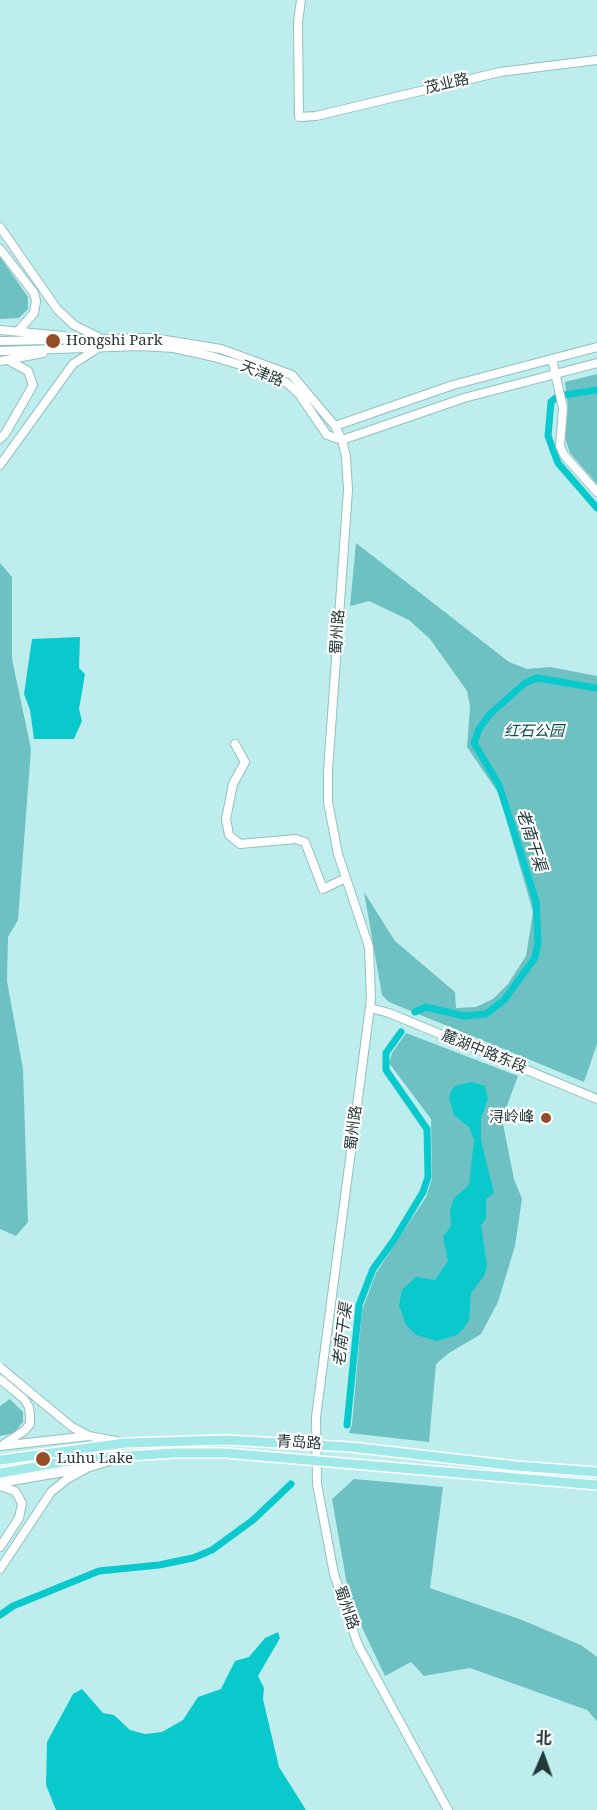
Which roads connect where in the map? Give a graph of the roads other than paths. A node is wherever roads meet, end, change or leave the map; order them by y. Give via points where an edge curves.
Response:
1 (301, 0) edge
2 (597, 60) edge
3 (0, 227) edge
4 (0, 249) edge
5 (0, 330) edge
6 (19, 330) junction
7 (86, 339) junction
8 (0, 340) edge
9 (102, 343) junction
10 (597, 347) edge
11 (61, 349) junction
12 (0, 351) edge
13 (552, 359) junction
14 (4, 361) edge
15 (597, 363) edge
16 (556, 373) junction
17 (334, 426) junction
18 (0, 439) edge
19 (342, 440) junction
20 (0, 465) edge
21 (597, 492) edge
22 (234, 744) dead end
23 (346, 879) junction
24 (370, 1008) junction
25 (597, 1099) edge
26 (0, 1367) edge
27 (0, 1379) edge
28 (89, 1436) junction
29 (125, 1443) junction
30 (315, 1443) junction
31 (0, 1446) edge
32 (126, 1456) junction
33 (0, 1460) edge
34 (316, 1460) junction
35 (87, 1468) junction
36 (597, 1472) edge
37 (0, 1473) edge
38 (0, 1485) edge
39 (597, 1485) edge
40 (0, 1547) edge
41 (0, 1569) edge
42 (448, 1810) edge

1 - 2 street, 茂业路 via 299,117 500,72
3 - 9 street via 57,309
4 - 6 street via 36,301 34,313
5 - 6 street
6 - 7 street
7 - 8 street, 天津路
7 - 9 street, 天津路
9 - 11 street, 天津路
9 - 17 street, 天津路 via 177,340 266,364 301,383
9 - 19 street, 天津路 via 174,348 261,371 287,383 327,435
9 - 20 street via 73,364
10 - 13 street
11 - 12 street, 天津路
11 - 14 street
13 - 16 street
13 - 17 street via 453,385
14 - 18 street via 28,371 33,385
15 - 16 street
16 - 19 street via 464,398
16 - 21 street via 562,395 560,446
17 - 19 street, 蜀州路
19 - 23 street, 蜀州路 via 348,490 328,790 333,834
22 - 23 street via 246,762 231,792 226,819 229,836 240,844 296,839 305,842 323,889
23 - 24 street, 蜀州路 via 371,957
24 - 25 street, 麓湖中路东段
24 - 30 street, 蜀州路
26 - 28 street, bridge via 72,1427
27 - 31 street via 24,1399 30,1416 24,1431
28 - 29 street
28 - 31 street
29 - 30 main road, 青岛路
29 - 33 main road, 青岛路
30 - 34 street, 蜀州路
30 - 36 main road, 青岛路
32 - 34 main road, 青岛路 via 226,1453
32 - 35 street
32 - 37 main road, 青岛路
34 - 39 main road, 青岛路
34 - 42 street, 蜀州路 via 328,1545 349,1620 376,1680
35 - 38 street
35 - 41 street via 51,1492
38 - 40 street via 15,1491 22,1503 19,1518

